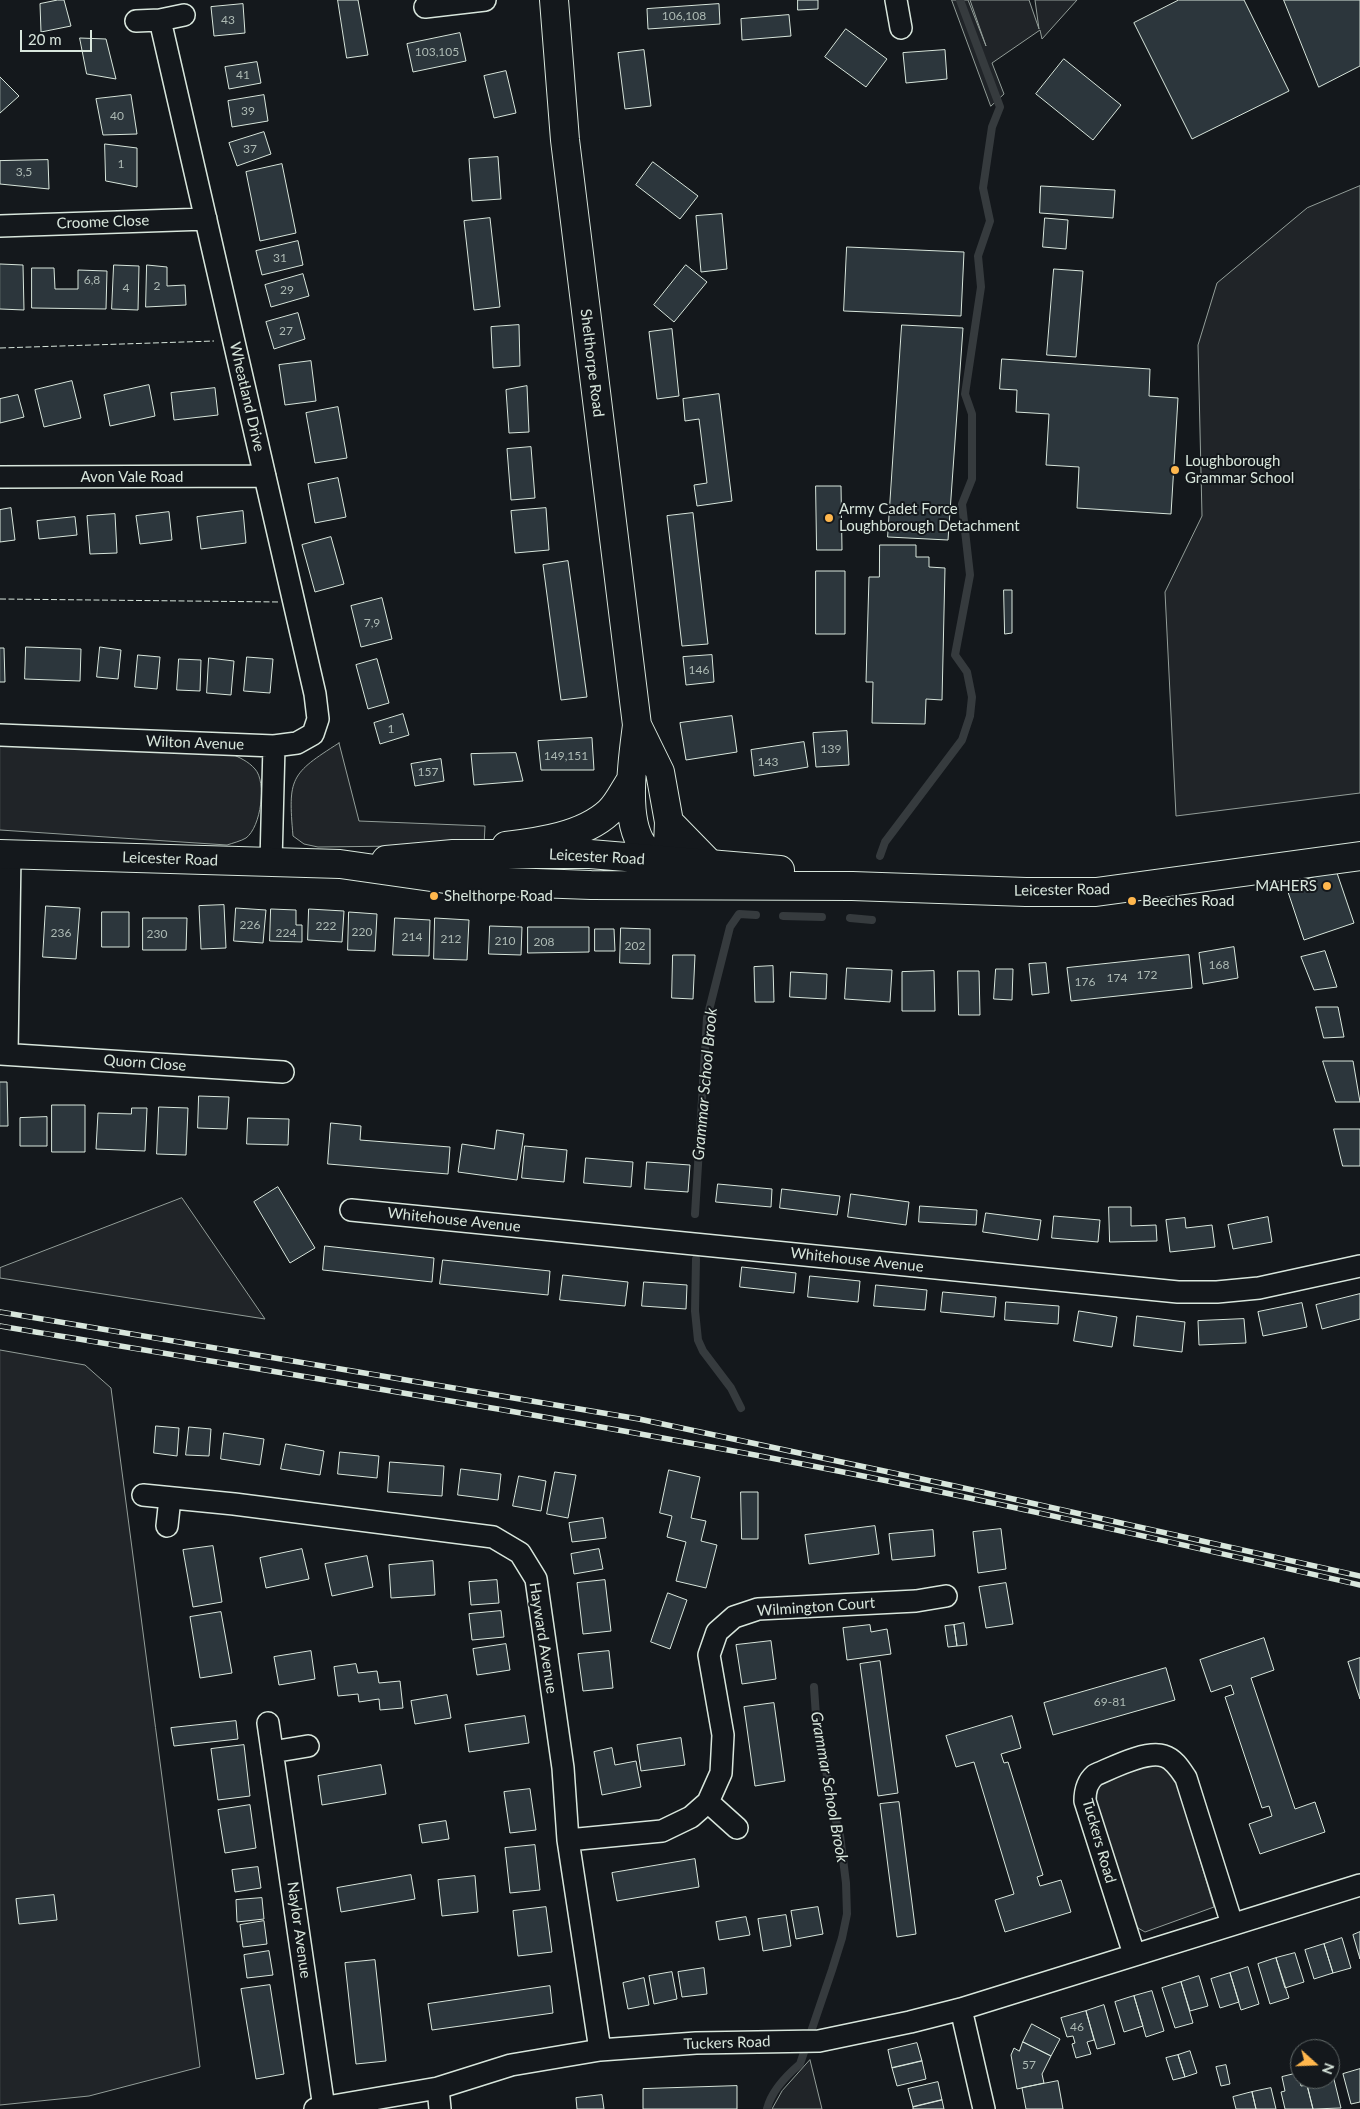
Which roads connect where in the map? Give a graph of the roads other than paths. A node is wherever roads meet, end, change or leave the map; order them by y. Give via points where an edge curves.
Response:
1 (485, 0) edge
2 (554, 0) edge
3 (896, 0) edge
4 (425, 7) dead end
5 (184, 15) dead end
6 (160, 20) junction
7 (136, 21) dead end
8 (901, 28) dead end
9 (206, 219) junction
10 (0, 226) edge
11 (265, 476) junction
12 (0, 478) edge
13 (637, 725) junction
14 (0, 735) edge
15 (274, 746) junction
16 (630, 780) junction
17 (669, 822) junction
18 (5, 854) edge
19 (452, 854) junction
20 (1360, 856) edge
21 (661, 860) junction
22 (271, 862) junction
23 (340, 864) junction
24 (710, 875) junction
25 (632, 885) junction
26 (3, 1054) edge
27 (283, 1072) dead end
28 (352, 1210) dead end
29 (1360, 1266) edge
30 (143, 1496) dead end
31 (170, 1498) junction
32 (167, 1526) dead end
33 (946, 1596) dead end
34 (268, 1723) dead end
35 (308, 1746) dead end
36 (272, 1752) junction
37 (708, 1802) junction
38 (737, 1828) dead end
39 (568, 1840) junction
40 (1360, 1885) edge
41 (1232, 1924) junction
42 (1134, 1954) junction
43 (961, 2009) junction
44 (600, 2050) junction
45 (439, 2099) edge
46 (319, 2108) edge
47 (984, 2109) edge

1 - 4 street
2 - 13 main road, Shelthorpe Road via 565,140
3 - 8 street
5 - 6 street
6 - 7 street
6 - 9 street, Wheatland Drive
9 - 10 street, Croome Close
9 - 11 street, Wheatland Drive
11 - 12 street, Avon Vale Road
11 - 15 street, Wheatland Drive via 318,719 313,734 297,742
13 - 16 main road, Shelthorpe Road
13 - 17 main road, Shelthorpe Road via 660,772
14 - 15 street, Wilton Avenue
15 - 22 street
16 - 19 main road, Shelthorpe Road via 610,811 593,823 532,843
16 - 21 main road, Shelthorpe Road via 635,829 644,847
17 - 21 main road, Shelthorpe Road via 668,845
17 - 24 main road
18 - 22 main road, Leicester Road
18 - 26 street, Quorn Close
19 - 21 main road, Leicester Road via 590,854
19 - 23 main road, Leicester Road
20 - 24 main road, Leicester Road via 1096,892 852,886
21 - 24 main road, Shelthorpe Road via 685,875
21 - 25 main road, Shelthorpe Road via 652,875
22 - 23 main road, Leicester Road
23 - 25 main road, Leicester Road via 452,880
24 - 25 main road, Leicester Road
26 - 27 street, Quorn Close
28 - 29 street, Whitehouse Avenue via 1178,1292 1259,1288
30 - 31 street, Hayward Avenue
31 - 32 street
31 - 39 street, Hayward Avenue via 492,1537 520,1553 536,1579 563,1768
33 - 37 street, Wilmington Court via 916,1601 758,1609 734,1617 717,1632 709,1655 723,1735 721,1773
34 - 36 street, Naylor Avenue
35 - 36 street
36 - 46 street, Naylor Avenue
37 - 38 street
37 - 39 street, Wilmington Court via 691,1817 662,1831
39 - 44 street, Hayward Avenue
40 - 41 street, Tuckers Road
41 - 42 street, Tuckers Road
41 - 42 street, Tuckers Road via 1186,1778 1165,1756 1143,1757 1095,1775 1085,1793
42 - 43 street, Tuckers Road
43 - 44 street, Tuckers Road via 819,2041 696,2043
43 - 47 street
44 - 45 street, Tuckers Road via 511,2065
45 - 46 street, Tuckers Road

